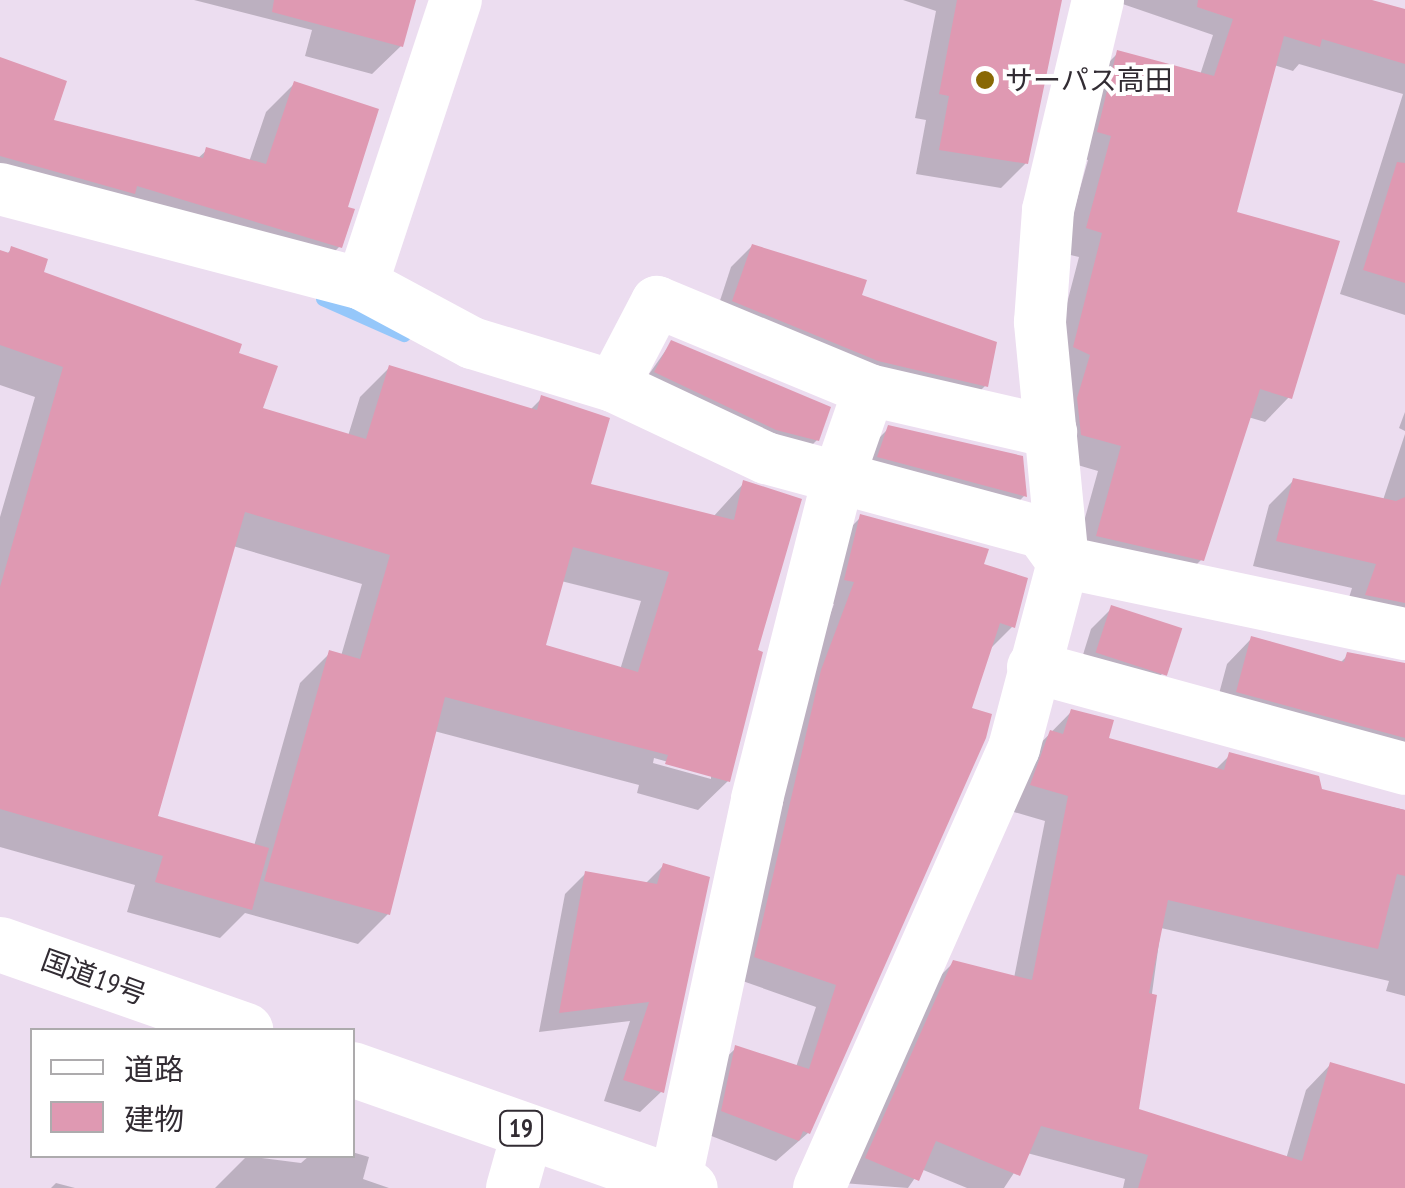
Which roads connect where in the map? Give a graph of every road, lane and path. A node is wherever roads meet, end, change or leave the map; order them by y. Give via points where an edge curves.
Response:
1 (456, 0) edge
2 (1098, 0) edge
3 (0, 189) edge
4 (362, 284) junction
5 (613, 386) junction
6 (869, 390) junction
7 (1051, 432) junction
8 (838, 479) junction
9 (1063, 562) junction
10 (1405, 634) edge
11 (1033, 666) junction
12 (1405, 770) edge
13 (0, 944) edge
14 (239, 1028) edge
15 (355, 1070) edge
16 (528, 1131) junction
17 (682, 1185) edge
18 (512, 1188) edge
19 (819, 1188) edge

1 - 4 street
2 - 7 street via 1048,210 1040,322
3 - 4 street
4 - 5 street via 472,343
5 - 6 street via 657,302
5 - 8 street via 766,458
6 - 7 street
6 - 8 street
7 - 9 street
8 - 9 street via 1042,532
8 - 17 street via 757,799
9 - 10 street
9 - 11 street
11 - 12 street
11 - 19 street via 1014,748
13 - 14 highway, 国道19号
15 - 16 highway, 19
16 - 17 highway, 19
16 - 18 street

